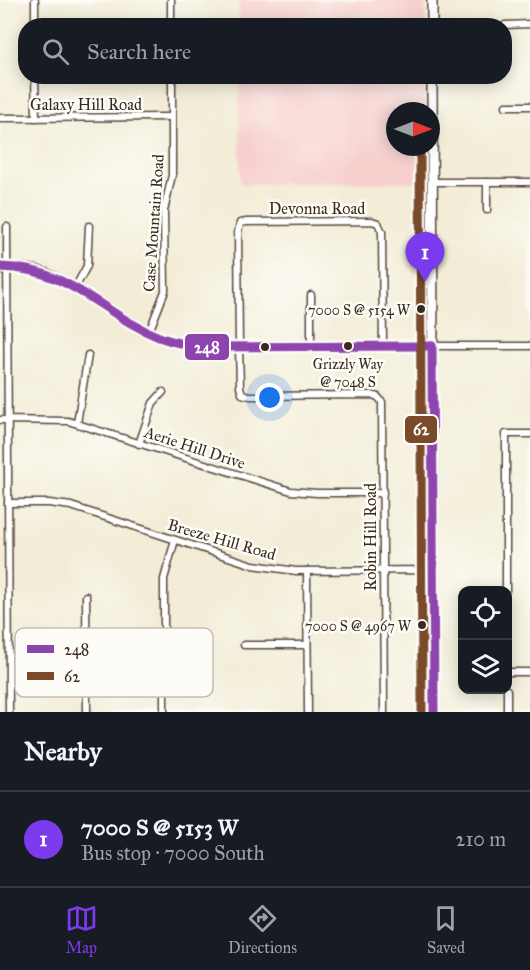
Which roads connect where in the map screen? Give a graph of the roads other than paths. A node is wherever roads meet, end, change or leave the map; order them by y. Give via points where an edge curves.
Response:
1 (35, 0) edge
2 (171, 0) edge
3 (432, 0) edge
4 (35, 18) edge
5 (171, 18) edge
6 (432, 18) edge
7 (512, 24) edge
8 (530, 24) edge
9 (35, 84) edge
10 (172, 84) edge
11 (432, 84) edge
12 (506, 106) dead end
13 (530, 106) edge
14 (172, 117) junction
15 (0, 118) edge
16 (36, 118) junction
17 (432, 182) junction
18 (487, 182) junction
19 (530, 182) edge
20 (487, 210) dead end
21 (7, 226) dead end
22 (89, 226) dead end
23 (3, 267) edge
24 (75, 288) junction
25 (311, 295) dead end
26 (149, 332) junction
27 (311, 346) junction
28 (383, 346) junction
29 (432, 346) junction
30 (530, 346) edge
31 (238, 347) junction
32 (88, 355) dead end
33 (163, 392) dead end
34 (4, 420) edge
35 (77, 423) junction
36 (530, 434) edge
37 (139, 444) junction
38 (383, 493) junction
39 (8, 503) junction
40 (175, 540) junction
41 (307, 570) junction
42 (383, 570) junction
43 (433, 570) junction
44 (506, 586) edge
45 (86, 596) dead end
46 (86, 628) edge
47 (164, 628) edge
48 (243, 645) dead end
49 (307, 645) junction
50 (512, 672) edge
51 (530, 672) edge
52 (507, 694) edge
53 (87, 697) edge
54 (165, 697) edge
55 (9, 712) edge
56 (87, 712) edge
57 (165, 712) edge
58 (308, 712) edge
59 (384, 712) edge
60 (434, 712) edge
61 (507, 712) edge

1 - 4 street
2 - 5 street
3 - 6 street
7 - 8 street
9 - 16 street
10 - 14 street, Case Mountain Road
11 - 17 street
12 - 13 street
14 - 16 street, Galaxy Hill Road
14 - 26 street, Case Mountain Road via 172,175 164,211 165,291
15 - 16 street, Galaxy Hill Road
17 - 18 street
17 - 29 street
18 - 19 street
18 - 20 street
21 - 23 street
22 - 24 street via 87,266
23 - 24 street via 35,270
23 - 34 street
24 - 26 street
25 - 27 street
26 - 31 street via 178,345
27 - 28 street
27 - 31 street
28 - 29 street
28 - 31 street, Devonna Road via 382,231 378,223 360,221 240,223
29 - 30 street
29 - 43 street
31 - 38 street, Robin Hill Road via 240,387 244,394 380,398
32 - 35 street
33 - 37 street via 153,403
34 - 35 street, Aerie Hill Drive via 56,419
34 - 39 street
35 - 37 street, Aerie Hill Drive
36 - 44 street via 506,434
37 - 38 street, Aerie Hill Drive via 291,491
38 - 42 street, Robin Hill Road
39 - 40 street, Breeze Hill Road via 71,506
39 - 55 street
40 - 41 street, Breeze Hill Road via 253,565
40 - 47 street via 164,579
41 - 42 street, Breeze Hill Road
41 - 49 street
42 - 43 street, Breeze Hill Road
42 - 59 street, Robin Hill Road
43 - 60 street
45 - 46 street
48 - 49 street
49 - 58 street
50 - 51 street
52 - 61 street
53 - 56 street
54 - 57 street

